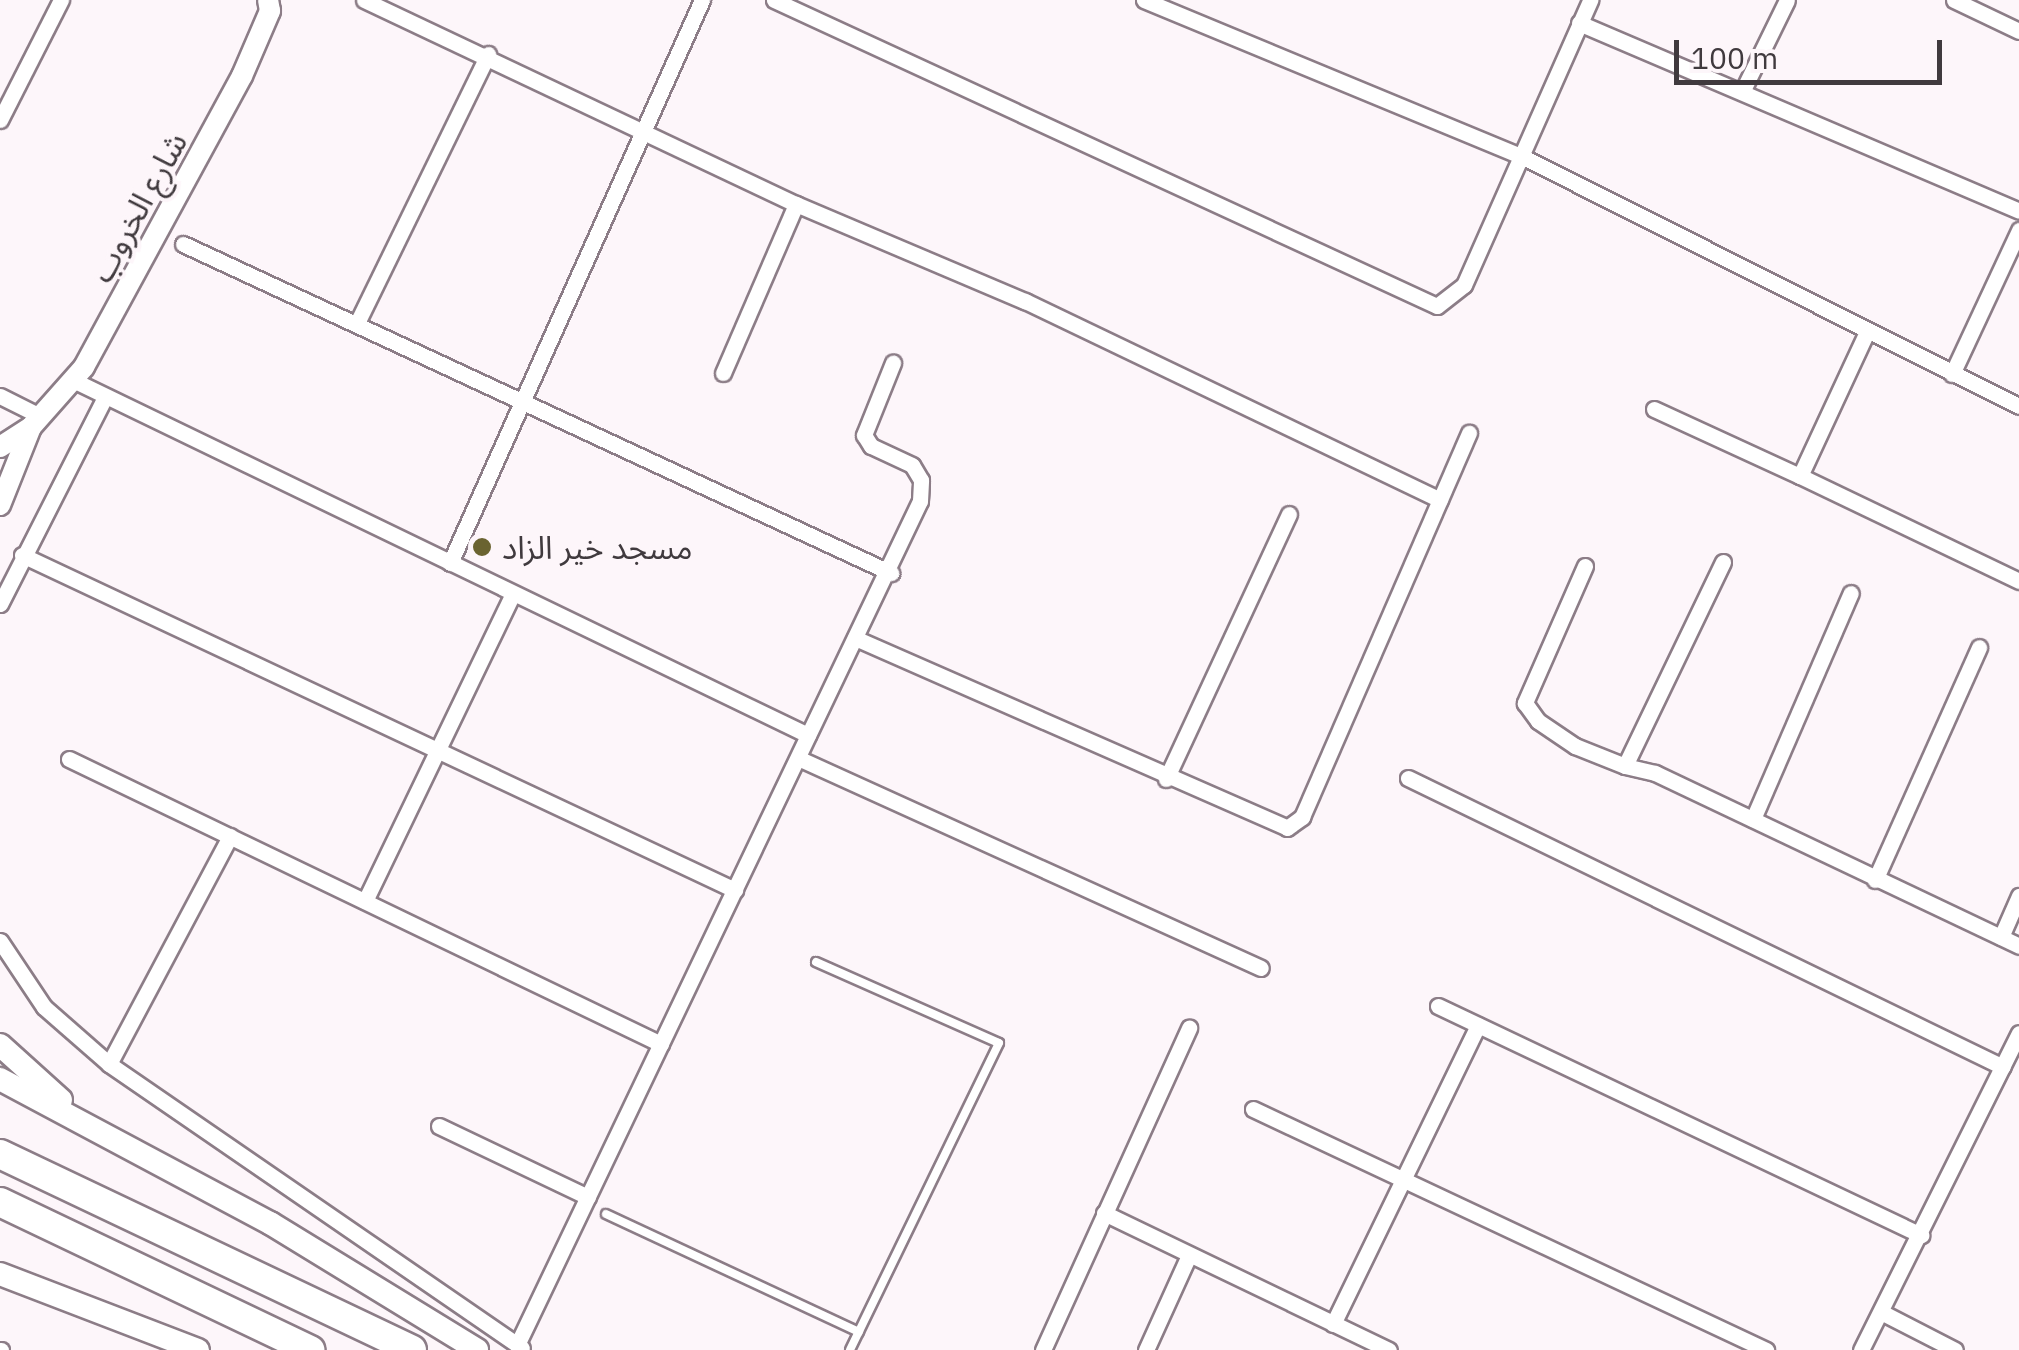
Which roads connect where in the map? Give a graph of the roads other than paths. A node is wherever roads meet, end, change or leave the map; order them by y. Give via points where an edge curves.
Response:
1 (60, 0) edge
2 (268, 0) edge
3 (364, 0) edge
4 (702, 0) edge
5 (774, 0) edge
6 (1144, 0) edge
7 (1590, 0) edge
8 (1786, 0) edge
9 (1954, 0) edge
10 (1580, 23) junction
11 (2019, 31) edge
12 (488, 54) junction
13 (1742, 92) junction
14 (0, 120) edge
15 (641, 129) junction
16 (1521, 156) junction
17 (796, 204) junction
18 (2019, 211) edge
19 (2019, 230) edge
20 (182, 244) dead end
21 (358, 321) junction
22 (1866, 334) junction
23 (893, 363) dead end
24 (722, 373) dead end
25 (1952, 374) junction
26 (75, 381) junction
27 (0, 396) edge
28 (104, 400) junction
29 (519, 403) junction
30 (2019, 406) edge
31 (1654, 409) dead end
32 (36, 421) junction
33 (1469, 433) dead end
34 (0, 447) edge
35 (1800, 476) junction
36 (1440, 500) junction
37 (0, 505) edge
38 (1289, 514) dead end
39 (22, 555) junction
40 (1723, 562) dead end
41 (450, 563) junction
42 (1585, 566) dead end
43 (891, 572) junction
44 (2019, 581) edge
45 (1851, 593) dead end
46 (513, 594) junction
47 (0, 604) edge
48 (855, 638) junction
49 (1979, 647) dead end
50 (808, 736) junction
51 (439, 749) junction
52 (798, 758) junction
53 (68, 759) dead end
54 (1625, 766) junction
55 (1166, 778) junction
56 (1408, 778) dead end
57 (1753, 819) junction
58 (230, 836) junction
59 (1875, 880) junction
60 (735, 890) junction
61 (2019, 896) edge
62 (365, 902) junction
63 (2001, 937) junction
64 (0, 941) edge
65 (2019, 946) edge
66 (816, 962) dead end
67 (1261, 968) dead end
68 (1438, 1006) dead end
69 (1478, 1025) junction
70 (1189, 1028) dead end
71 (2019, 1033) edge
72 (661, 1044) junction
73 (0, 1045) edge
74 (109, 1064) junction
75 (2002, 1066) junction
76 (0, 1079) edge
77 (1252, 1109) dead end
78 (439, 1126) dead end
79 (0, 1154) edge
80 (160, 1165) junction
81 (1405, 1178) junction
82 (588, 1197) junction
83 (0, 1202) edge
84 (1104, 1212) junction
85 (606, 1214) dead end
86 (1920, 1235) junction
87 (1189, 1255) junction
88 (0, 1274) edge
89 (0, 1285) edge
90 (61, 1296) junction
91 (1881, 1312) junction
92 (1334, 1324) junction
93 (859, 1332) junction
94 (521, 1348) edge
95 (198, 1350) edge
96 (310, 1350) edge
97 (412, 1350) edge
98 (477, 1350) edge
99 (850, 1350) edge
100 (1043, 1350) edge
101 (1146, 1350) edge
102 (1389, 1350) edge
103 (1766, 1350) edge
104 (1861, 1350) edge
105 (1956, 1350) edge

1 - 14 street
2 - 26 main road, شارع الخروب via 270,12 242,76
3 - 12 street
4 - 15 street
5 - 16 street via 1438,306 1464,285
6 - 16 street
7 - 10 street
8 - 13 street
9 - 11 street
10 - 13 street
10 - 16 street
12 - 15 street
12 - 21 street
13 - 18 street
15 - 17 street
15 - 29 street
16 - 22 street
17 - 24 street
17 - 36 street via 1025,301
19 - 25 street
20 - 21 street
21 - 29 street
22 - 25 street
22 - 35 street
23 - 43 street via 864,435 871,446 912,465 922,490
25 - 30 street
26 - 28 street
26 - 32 main road, شارع الخروب
27 - 32 street
28 - 39 street
28 - 41 street
29 - 41 street
29 - 43 street
31 - 35 street
32 - 34 main road, شارع الخروب
32 - 37 main road, شارع الخروب
33 - 36 street
35 - 44 street
36 - 55 street via 1297,824 1269,825
38 - 55 street
39 - 47 street
39 - 51 street
40 - 54 street
41 - 46 street
42 - 54 street via 1525,703 1538,721 1575,746
43 - 48 street
45 - 57 street
46 - 50 street
46 - 51 street
48 - 50 street
48 - 55 street
49 - 59 street
50 - 52 street
51 - 60 street
51 - 62 street
52 - 60 street
52 - 67 street
53 - 58 street
54 - 57 street
56 - 75 street
57 - 59 street
58 - 62 street
58 - 74 street
59 - 63 street
60 - 72 street
61 - 63 street
62 - 72 street
63 - 65 street
64 - 74 street via 34,995
66 - 93 lane via 1000,1043
68 - 69 street
69 - 81 street
69 - 86 street
70 - 84 street
71 - 75 street
72 - 82 street
73 - 80 main road via 58,1098
74 - 94 street
75 - 86 street
76 - 80 main road
77 - 81 street
78 - 82 street
79 - 97 highway
80 - 98 main road via 270,1222
81 - 92 street
81 - 103 street
82 - 94 street
83 - 96 highway
84 - 87 street
84 - 100 street
85 - 93 lane
86 - 91 street
87 - 92 street
87 - 101 street
88 - 90 main road
89 - 90 main road
90 - 95 main road
91 - 104 street
91 - 105 street
92 - 102 street
93 - 99 lane

